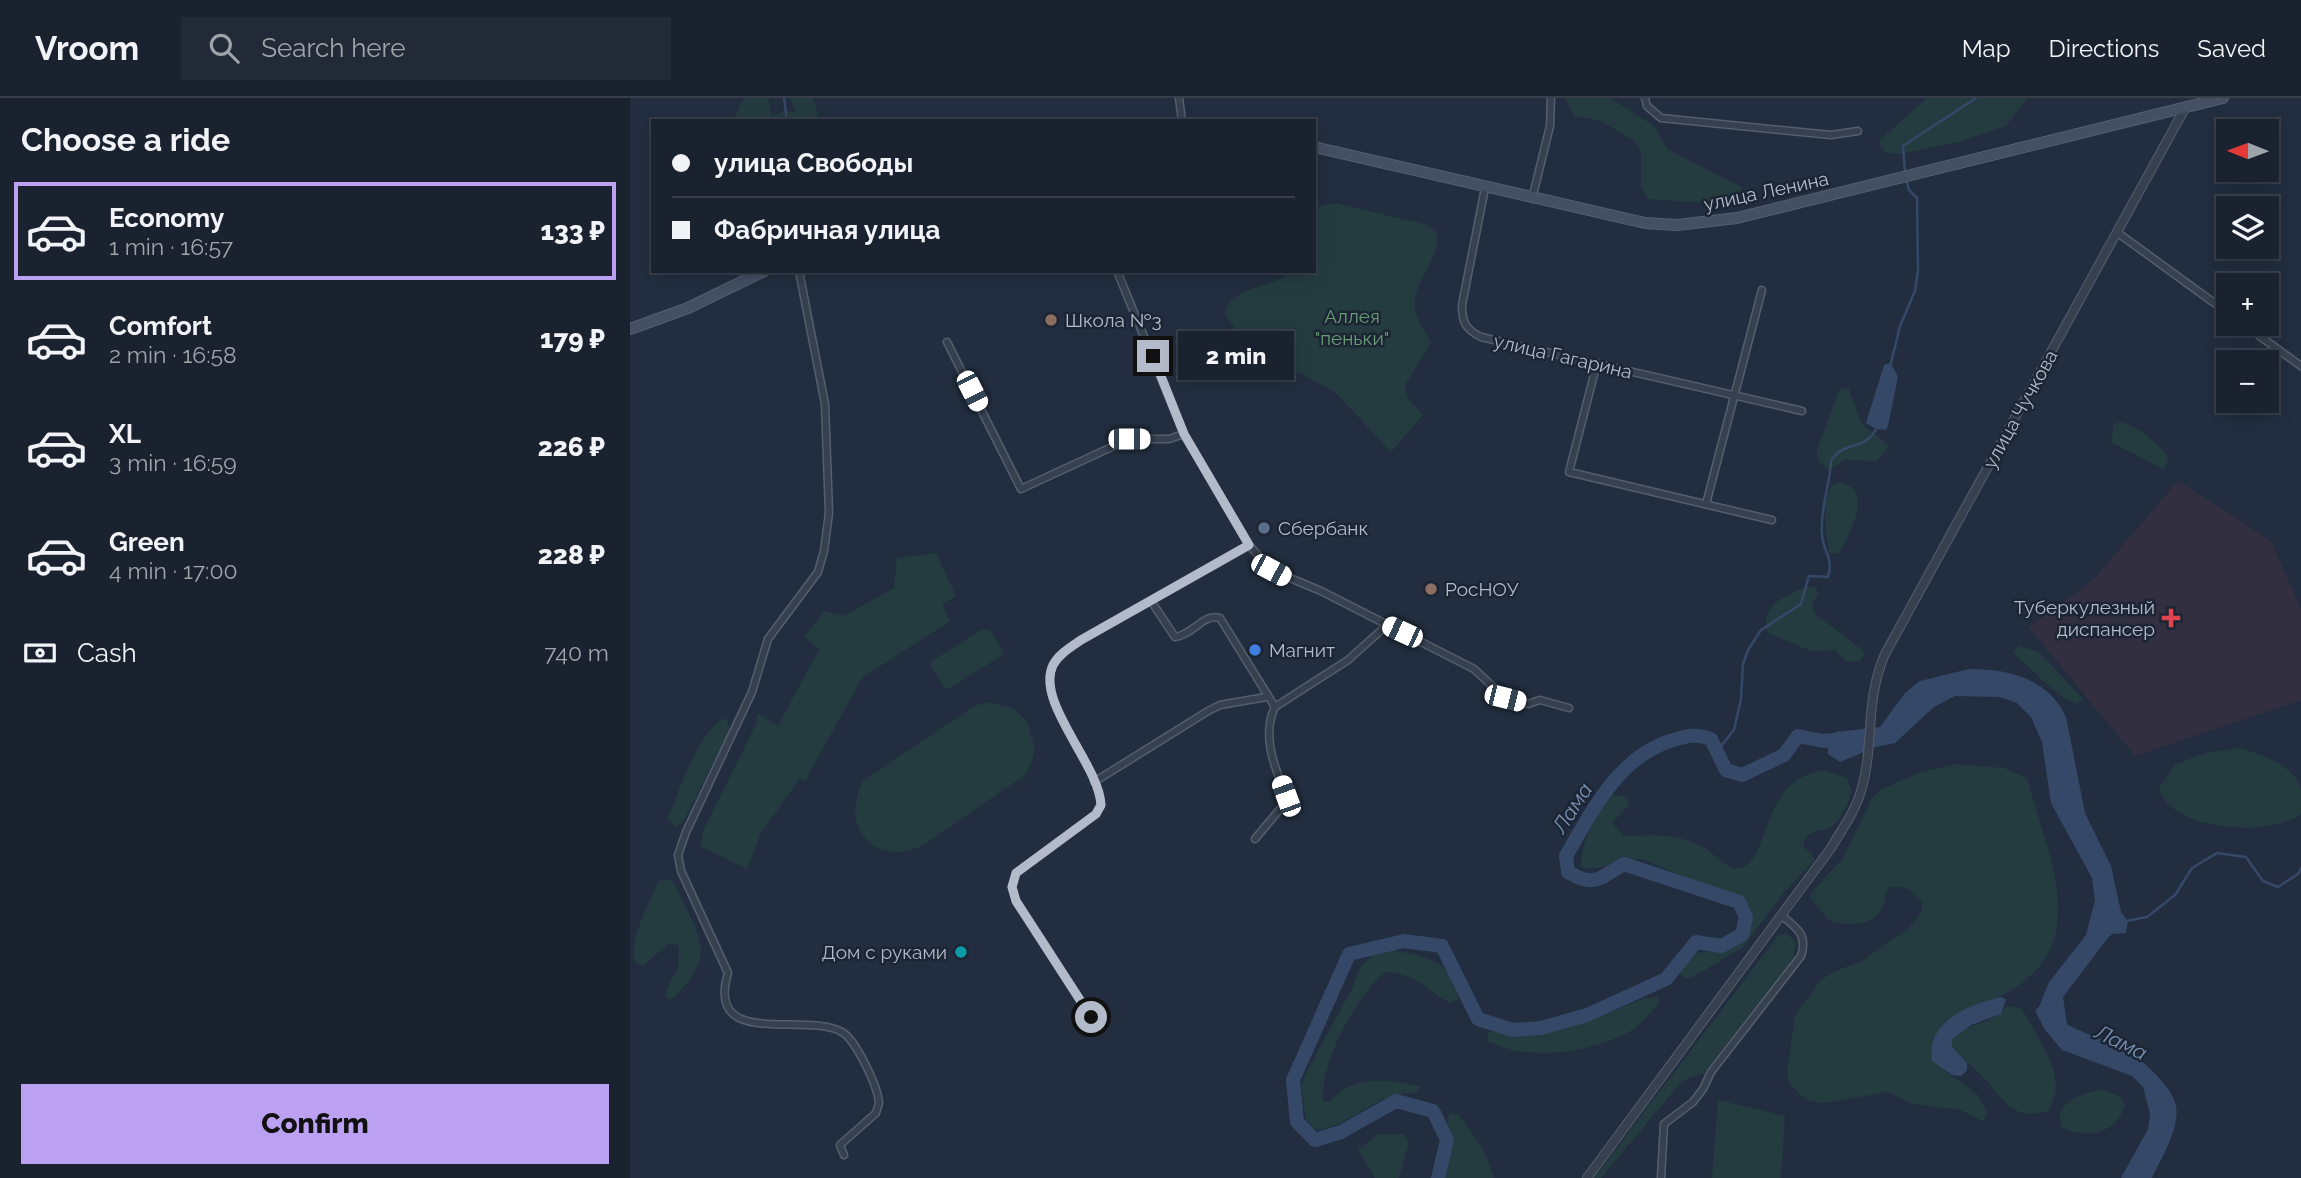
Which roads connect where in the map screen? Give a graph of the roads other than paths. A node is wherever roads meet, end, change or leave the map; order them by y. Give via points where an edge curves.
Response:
1 (1179, 98) edge
2 (1551, 98) edge
3 (1645, 98) edge
4 (2223, 98) edge
5 (2184, 110) junction
6 (1182, 119) edge
7 (1858, 131) dead end
8 (1316, 147) edge
9 (1485, 188) junction
10 (1532, 199) junction
11 (2118, 233) junction
12 (760, 273) edge
13 (799, 273) edge
14 (1118, 273) edge
15 (1762, 290) dead end
16 (2216, 304) edge
17 (630, 329) edge
18 (2260, 336) edge
19 (947, 342) dead end
20 (1597, 363) junction
21 (2301, 366) edge
22 (1732, 395) junction
23 (1802, 411) dead end
24 (1184, 434) junction
25 (1706, 504) junction
26 (1772, 520) dead end
27 (1249, 545) junction
28 (1151, 601) junction
29 (1387, 625) junction
30 (1266, 697) junction
31 (1275, 707) junction
32 (1569, 708) dead end
33 (1094, 782) junction
34 (1255, 839) dead end
35 (1782, 915) junction
36 (1091, 1017) dead end
37 (845, 1155) dead end
38 (1587, 1178) edge
39 (1661, 1178) edge

1 - 6 street
2 - 10 street via 1550,126
3 - 7 street via 1661,118 1832,135
4 - 5 main road, улица Ленина
5 - 10 main road, улица Ленина via 1707,223 1646,223
5 - 11 street, улица Чучкова
8 - 9 main road, улица Ленина
9 - 10 main road, улица Ленина
9 - 20 street, улица Гагарина via 1462,305 1466,327 1481,337
11 - 16 street
11 - 35 street, улица Чучкова via 1892,640 1878,670 1865,772 1850,817
12 - 17 main road via 688,308
13 - 37 street via 825,404 829,513 824,551 818,572 768,639 752,692 686,832 679,863 728,973 722,991 733,1014 752,1024 830,1027 850,1037 858,1051 879,1103 876,1113 840,1145
14 - 24 street
15 - 22 street
18 - 21 street
19 - 24 street via 1021,489 1129,439 1169,439
20 - 22 street, улица Гагарина
20 - 25 street via 1569,472
22 - 23 street, улица Гагарина
22 - 25 street
24 - 27 street
25 - 26 street
27 - 28 street
27 - 29 street via 1271,570
28 - 30 street via 1175,637 1208,618 1220,618
28 - 33 street via 1081,640 1053,664 1048,680 1053,698
29 - 31 street via 1348,660
29 - 32 street via 1474,669 1505,698
30 - 31 street
30 - 33 street via 1220,705
31 - 34 street via 1270,754 1285,803
33 - 36 street via 1101,797 1096,814 1016,873 1012,887 1016,901
35 - 38 street, улица Чучкова
35 - 39 street via 1802,934 1801,956 1711,1072 1703,1089 1664,1124

